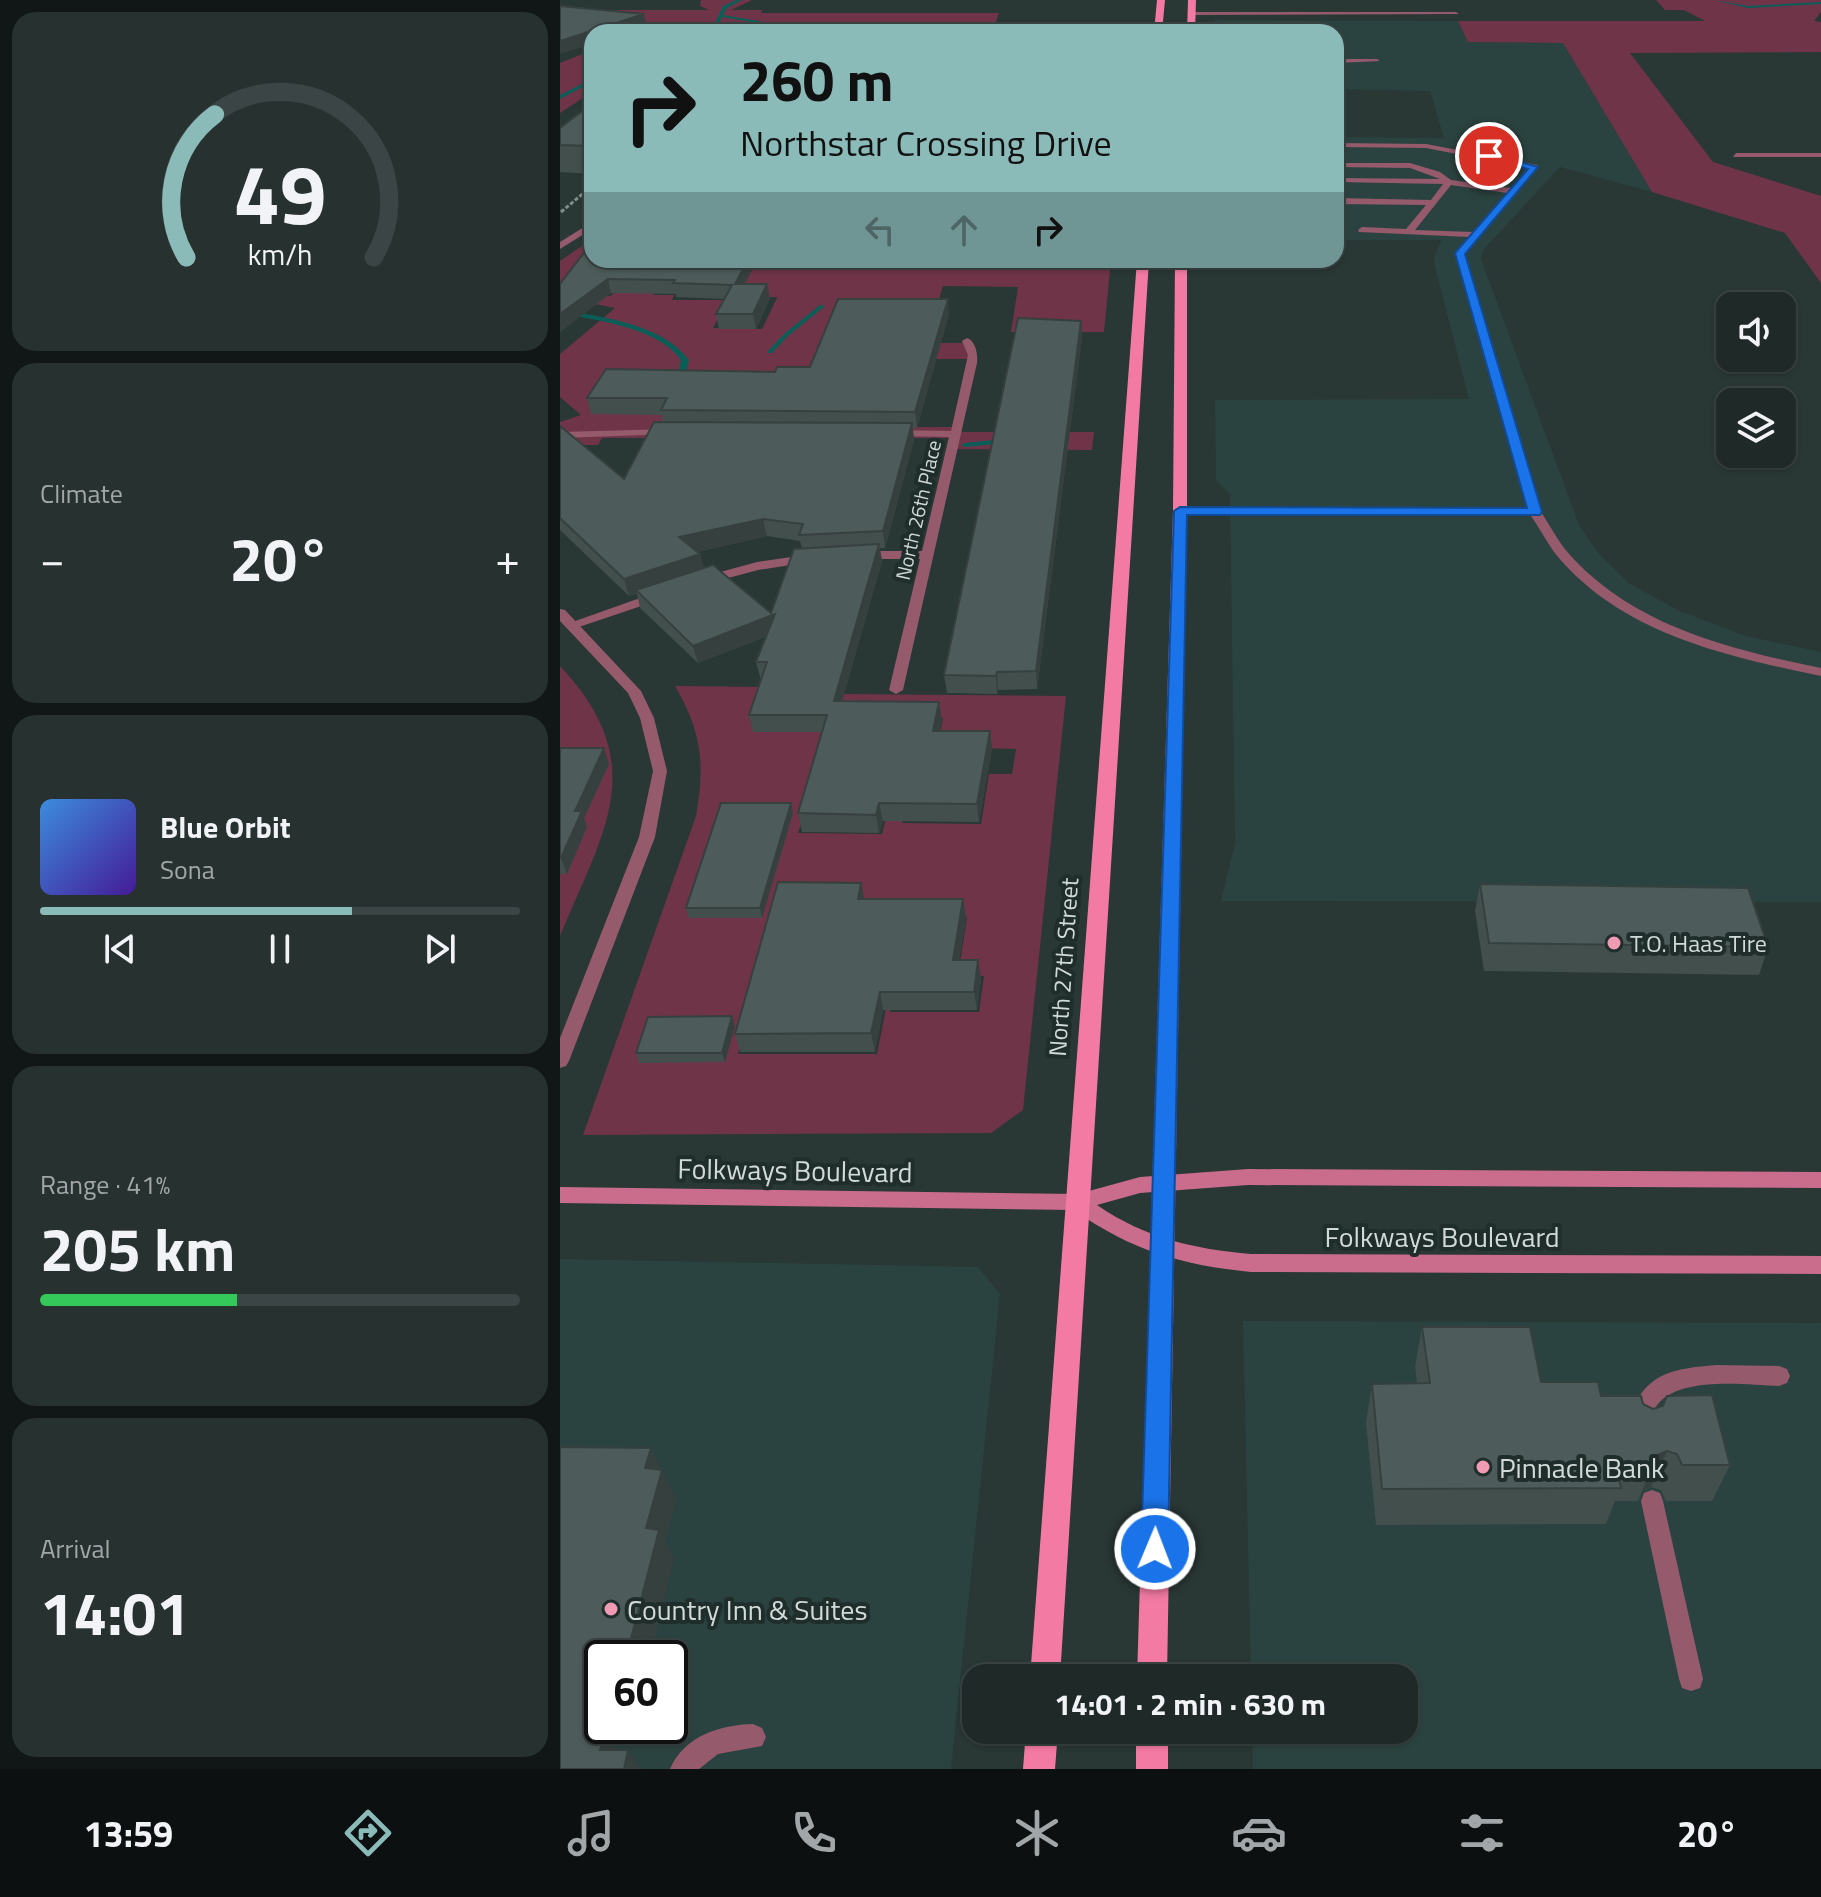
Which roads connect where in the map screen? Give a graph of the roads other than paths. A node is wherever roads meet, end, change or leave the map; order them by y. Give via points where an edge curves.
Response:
1 (1161, 0) edge
2 (1192, 0) edge
3 (1191, 14) junction
4 (1456, 14) dead end
5 (1159, 24) edge
6 (1191, 24) edge
7 (1344, 61) edge
8 (1377, 61) dead end
9 (1344, 145) edge
10 (1463, 151) junction
11 (1344, 152) edge
12 (1736, 155) dead end
13 (1821, 155) edge
14 (1344, 165) edge
15 (1344, 180) edge
16 (1449, 182) junction
17 (1513, 191) junction
18 (1344, 201) edge
19 (1433, 203) junction
20 (584, 230) edge
21 (1362, 230) dead end
22 (1410, 230) junction
23 (1474, 235) junction
24 (560, 246) edge
25 (1142, 268) edge
26 (1181, 268) edge
27 (967, 341) dead end
28 (679, 432) edge
29 (877, 433) edge
30 (956, 434) junction
31 (560, 435) edge
32 (1180, 511) junction
33 (1535, 512) junction
34 (929, 555) junction
35 (828, 556) edge
36 (844, 556) edge
37 (689, 586) edge
38 (674, 591) edge
39 (566, 619) edge
40 (1821, 672) edge
41 (896, 690) dead end
42 (560, 1061) edge
43 (1821, 1180) edge
44 (1163, 1182) junction
45 (560, 1195) edge
46 (1078, 1202) junction
47 (1162, 1249) junction
48 (1821, 1265) edge
49 (1779, 1376) dead end
50 (1639, 1433) edge
51 (1652, 1501) edge
52 (1046, 1664) edge
53 (1152, 1664) edge
54 (1691, 1679) dead end
55 (753, 1737) dead end
56 (1041, 1744) edge
57 (1152, 1744) edge
58 (683, 1769) edge
59 (1039, 1769) edge
60 (1152, 1769) edge

1 - 5 main road
2 - 3 main road
3 - 4 street
3 - 6 main road
7 - 8 street
9 - 10 street
10 - 11 street
10 - 17 street via 1534,167
12 - 13 street
14 - 16 street via 1437,170
15 - 16 street
16 - 17 street
16 - 19 street
17 - 23 street
18 - 19 street
19 - 22 street
20 - 24 street
21 - 22 street
22 - 23 street
23 - 33 street via 1460,253 1461,264
25 - 46 main road, North 27th Street
26 - 32 main road
27 - 30 street, North 26th Place via 973,359
28 - 31 street
29 - 30 street
30 - 34 street, North 26th Place
32 - 33 street
32 - 44 main road
33 - 40 street via 1568,562 1619,605 1670,632 1742,657
34 - 36 street
34 - 41 street, North 26th Place
35 - 37 street via 757,566
38 - 39 street
39 - 42 street via 634,691 647,718 660,771 647,837
43 - 44 street, Folkways Boulevard via 1248,1177
44 - 46 street, Folkways Boulevard
44 - 47 main road
45 - 46 street, Folkways Boulevard
46 - 47 street, Folkways Boulevard via 1111,1227
46 - 52 main road, North 27th Street
47 - 48 street, Folkways Boulevard via 1251,1263
47 - 53 main road
49 - 50 street via 1668,1382 1646,1400
51 - 54 street
55 - 58 street via 718,1740
56 - 59 main road
57 - 60 main road

